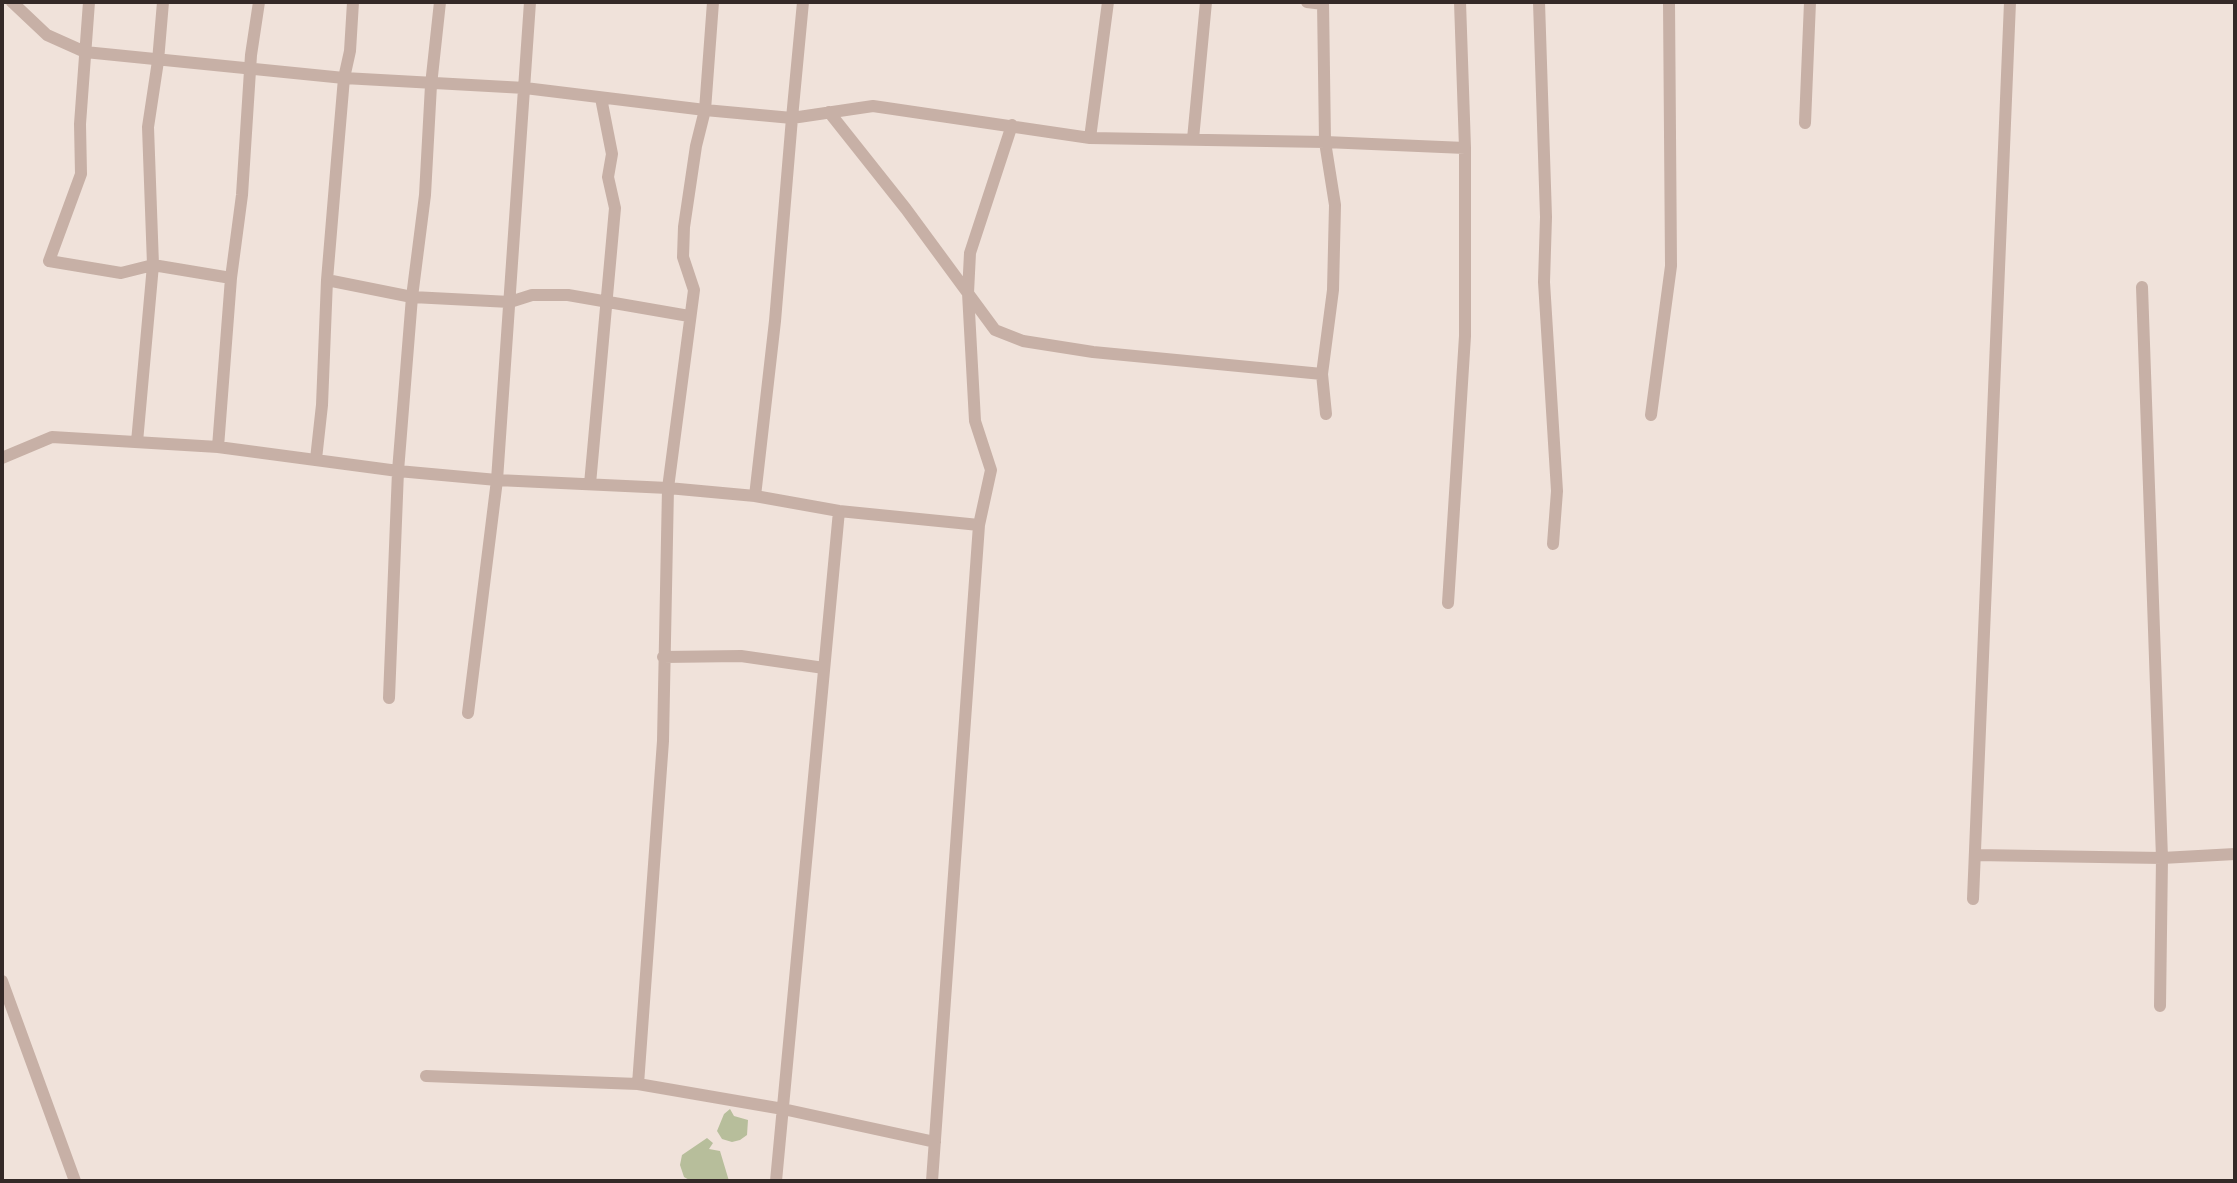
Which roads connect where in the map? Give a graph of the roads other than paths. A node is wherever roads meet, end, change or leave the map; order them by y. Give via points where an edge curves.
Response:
1 (12, 2) edge
2 (89, 2) edge
3 (163, 2) edge
4 (259, 2) edge
5 (353, 2) edge
6 (440, 2) edge
7 (530, 2) edge
8 (713, 2) edge
9 (803, 2) edge
10 (1108, 2) edge
11 (1206, 2) edge
12 (1307, 2) edge
13 (1460, 2) edge
14 (1539, 2) edge
15 (1669, 2) edge
16 (1810, 2) edge
17 (2010, 2) edge
18 (1323, 3) edge
19 (85, 52) junction
20 (158, 61) junction
21 (251, 67) junction
22 (344, 78) junction
23 (431, 85) junction
24 (525, 88) junction
25 (601, 98) junction
26 (705, 110) junction
27 (829, 112) junction
28 (792, 118) junction
29 (1805, 123) dead end
30 (1012, 125) junction
31 (1090, 138) junction
32 (1193, 139) junction
33 (1325, 142) junction
34 (1465, 148) junction
35 (153, 265) junction
36 (231, 278) junction
37 (327, 280) junction
38 (2142, 287) dead end
39 (968, 293) junction
40 (412, 297) junction
41 (604, 301) junction
42 (510, 302) junction
43 (689, 316) junction
44 (1322, 374) junction
45 (1326, 414) dead end
46 (1651, 415) dead end
47 (137, 442) junction
48 (218, 447) junction
49 (2, 458) edge
50 (316, 459) junction
51 (398, 471) junction
52 (497, 480) junction
53 (590, 484) junction
54 (668, 488) junction
55 (755, 496) junction
56 (839, 511) junction
57 (979, 525) junction
58 (1553, 544) dead end
59 (1448, 603) dead end
60 (663, 657) junction
61 (824, 668) junction
62 (389, 698) dead end
63 (468, 713) dead end
64 (2235, 854) edge
65 (1975, 855) junction
66 (2162, 858) junction
67 (1973, 899) dead end
68 (2, 981) edge
69 (2160, 1006) dead end
70 (426, 1076) dead end
71 (638, 1084) junction
72 (783, 1109) junction
73 (935, 1142) junction
74 (75, 1181) edge
75 (776, 1181) edge
76 (932, 1181) edge

1 - 19 street via 47,35
2 - 19 street
3 - 20 street
4 - 21 street
5 - 22 street
6 - 23 street
7 - 24 street
8 - 26 street
9 - 28 street
10 - 31 street
11 - 32 street
12 - 18 street
13 - 34 street
14 - 58 street via 1544,282 1557,491
15 - 46 street via 1671,266
16 - 29 street
17 - 65 street
18 - 33 street
19 - 20 street
19 - 35 street via 81,174 49,261 121,273
20 - 21 street
20 - 35 street via 148,127
21 - 22 street
21 - 36 street
22 - 23 street
22 - 37 street
23 - 24 street
23 - 40 street
24 - 25 street
24 - 42 street
25 - 26 street
25 - 41 street via 615,208
26 - 28 street
26 - 43 street via 684,227 683,257 694,290
27 - 28 street
27 - 30 street via 873,106
27 - 39 street
28 - 55 street
30 - 31 street
30 - 39 street via 970,253
31 - 32 street
32 - 33 street
33 - 34 street
33 - 44 street via 1335,205 1333,290
34 - 59 street via 1465,336
35 - 36 street
35 - 47 street
36 - 48 street
37 - 40 street
37 - 50 street
38 - 66 street
39 - 44 street via 995,330 1023,341
39 - 57 street via 975,421 991,470
40 - 42 street
40 - 51 street
41 - 42 street via 532,295
41 - 43 street
41 - 53 street
42 - 52 street
43 - 54 street
44 - 45 street
47 - 48 street
47 - 49 street via 52,437
48 - 50 street
50 - 51 street
51 - 52 street
51 - 62 street
52 - 53 street
52 - 63 street
53 - 54 street
54 - 55 street
54 - 60 street
55 - 56 street
56 - 57 street
56 - 61 street
57 - 73 street
60 - 61 street via 741,656
60 - 71 street via 663,741
61 - 72 street
64 - 66 street
65 - 66 street
65 - 67 street
66 - 69 street
68 - 74 street
70 - 71 street
71 - 72 street
72 - 73 street
72 - 75 street
73 - 76 street

